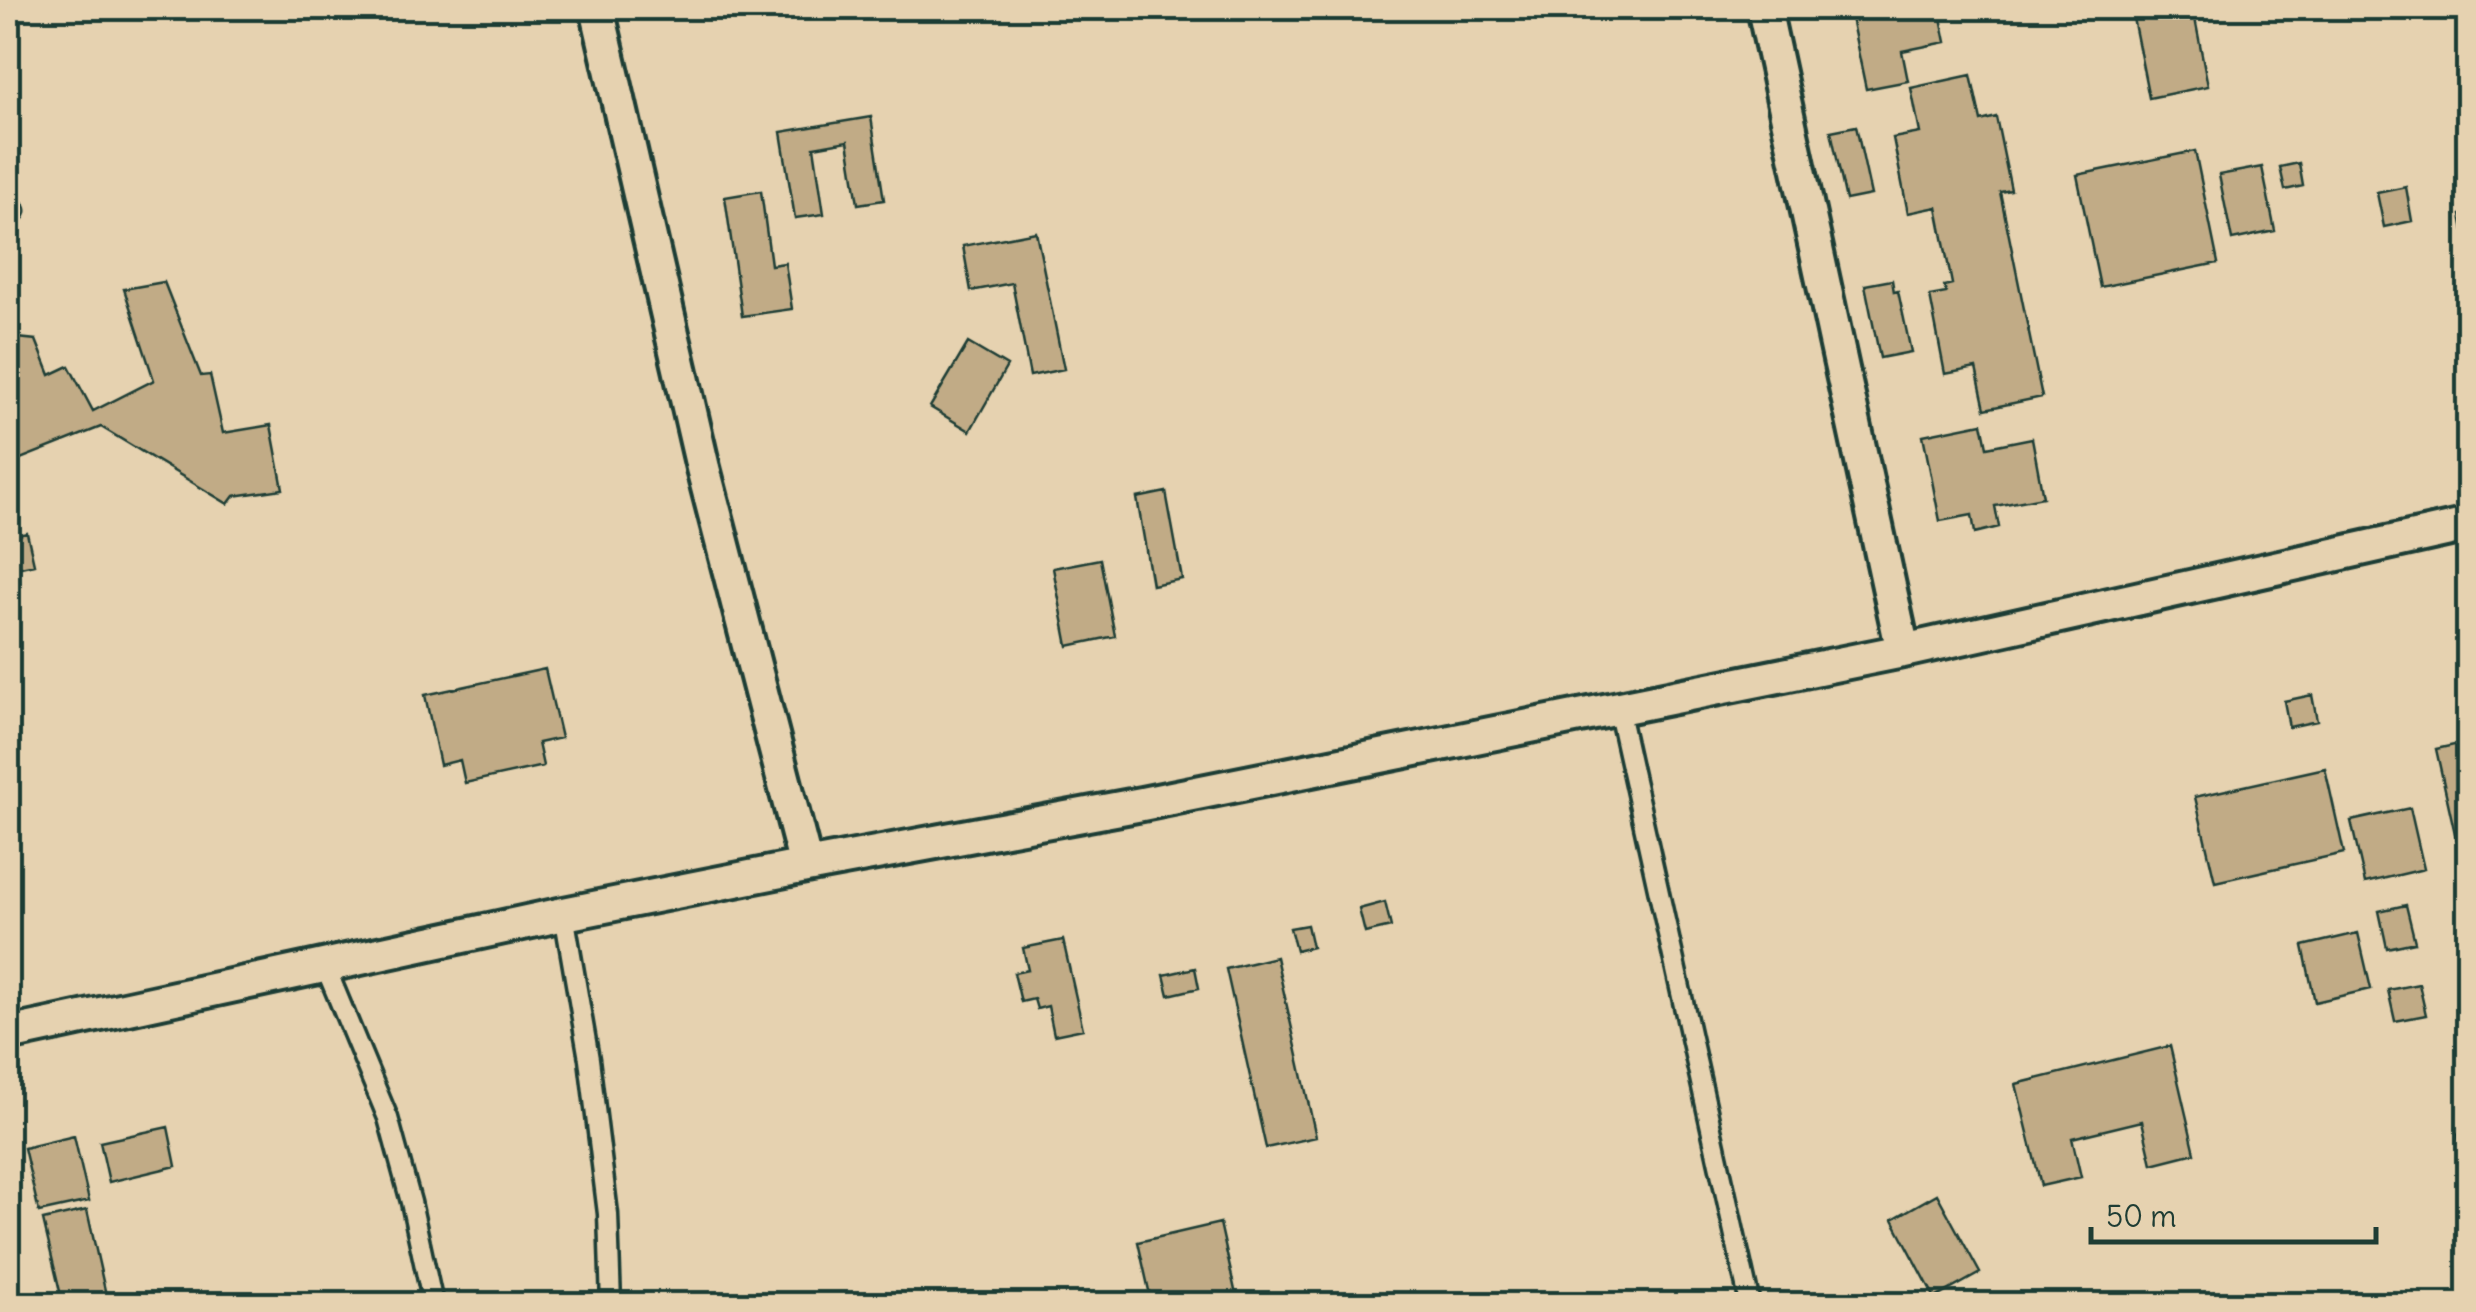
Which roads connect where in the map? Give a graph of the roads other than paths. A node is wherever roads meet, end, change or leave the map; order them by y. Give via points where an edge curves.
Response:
1 (597, 8) edge
2 (1764, 8) edge
3 (2468, 525) edge
4 (1902, 650) junction
5 (1618, 708) junction
6 (806, 866) junction
7 (564, 914) junction
8 (325, 966) junction
9 (8, 1034) edge
10 (433, 1304) edge
11 (611, 1304) edge
12 (1750, 1304) edge

1 - 6 street via 703,468
2 - 4 street
3 - 4 street
4 - 5 street
5 - 6 street
5 - 12 lane
6 - 7 street
7 - 8 street
7 - 11 lane via 608,1214
8 - 9 street
8 - 10 lane via 388,1118

